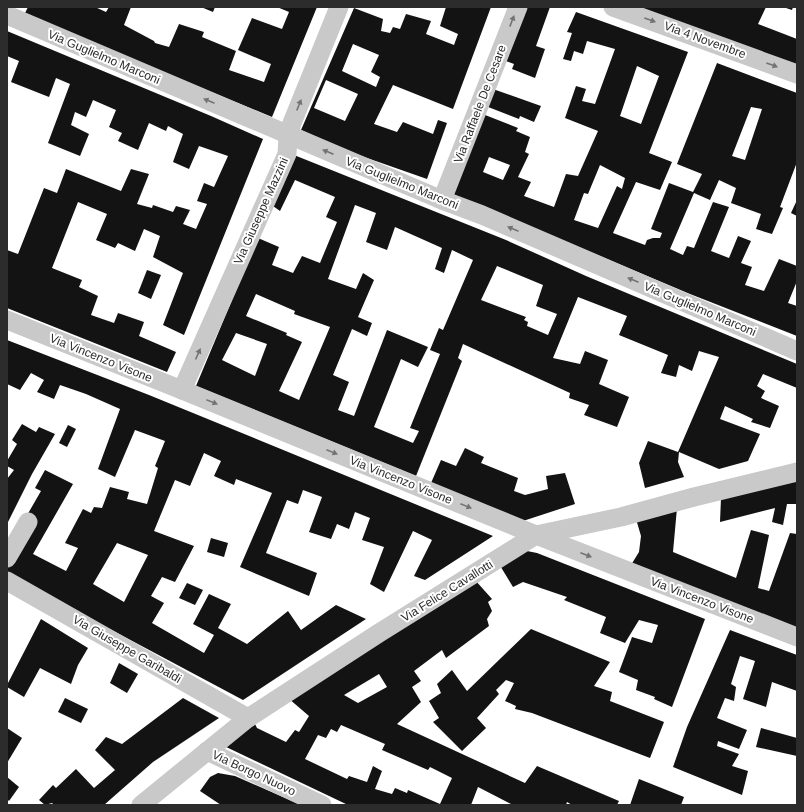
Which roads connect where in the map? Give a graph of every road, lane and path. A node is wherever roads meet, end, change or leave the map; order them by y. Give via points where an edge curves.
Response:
1 (339, 7) edge
2 (518, 7) edge
3 (613, 7) edge
4 (15, 14) edge
5 (797, 74) edge
6 (288, 136) junction
7 (442, 200) junction
8 (7, 320) edge
9 (797, 351) edge
10 (182, 390) junction
11 (797, 472) edge
12 (28, 522) dead end
13 (536, 535) junction
14 (7, 558) edge
15 (7, 581) edge
16 (797, 637) edge
17 (248, 718) junction
18 (207, 751) junction
19 (141, 805) edge
20 (322, 805) edge

6 -> 1 street, Via Giuseppe Mazzini
7 -> 2 street, Via Raffaele De Cesare
3 -> 5 street, Via 4 Novembre
6 -> 4 street, Via Guglielmo Marconi
7 -> 6 street, Via Guglielmo Marconi
10 -> 6 street, Via Giuseppe Mazzini via 287,154
9 -> 7 street, Via Guglielmo Marconi
8 - 10 street, Via Vincenzo Visone
10 -> 13 street, Via Vincenzo Visone
11 - 13 street, Via Felice Cavallotti via 621,517
12 - 14 street
13 -> 16 street, Via Vincenzo Visone
13 - 17 street, Via Felice Cavallotti
15 - 17 street, Via Giuseppe Garibaldi
17 - 18 street, Via Felice Cavallotti
18 - 19 street, Via Felice Cavallotti
18 - 20 street, Via Borgo Nuovo

